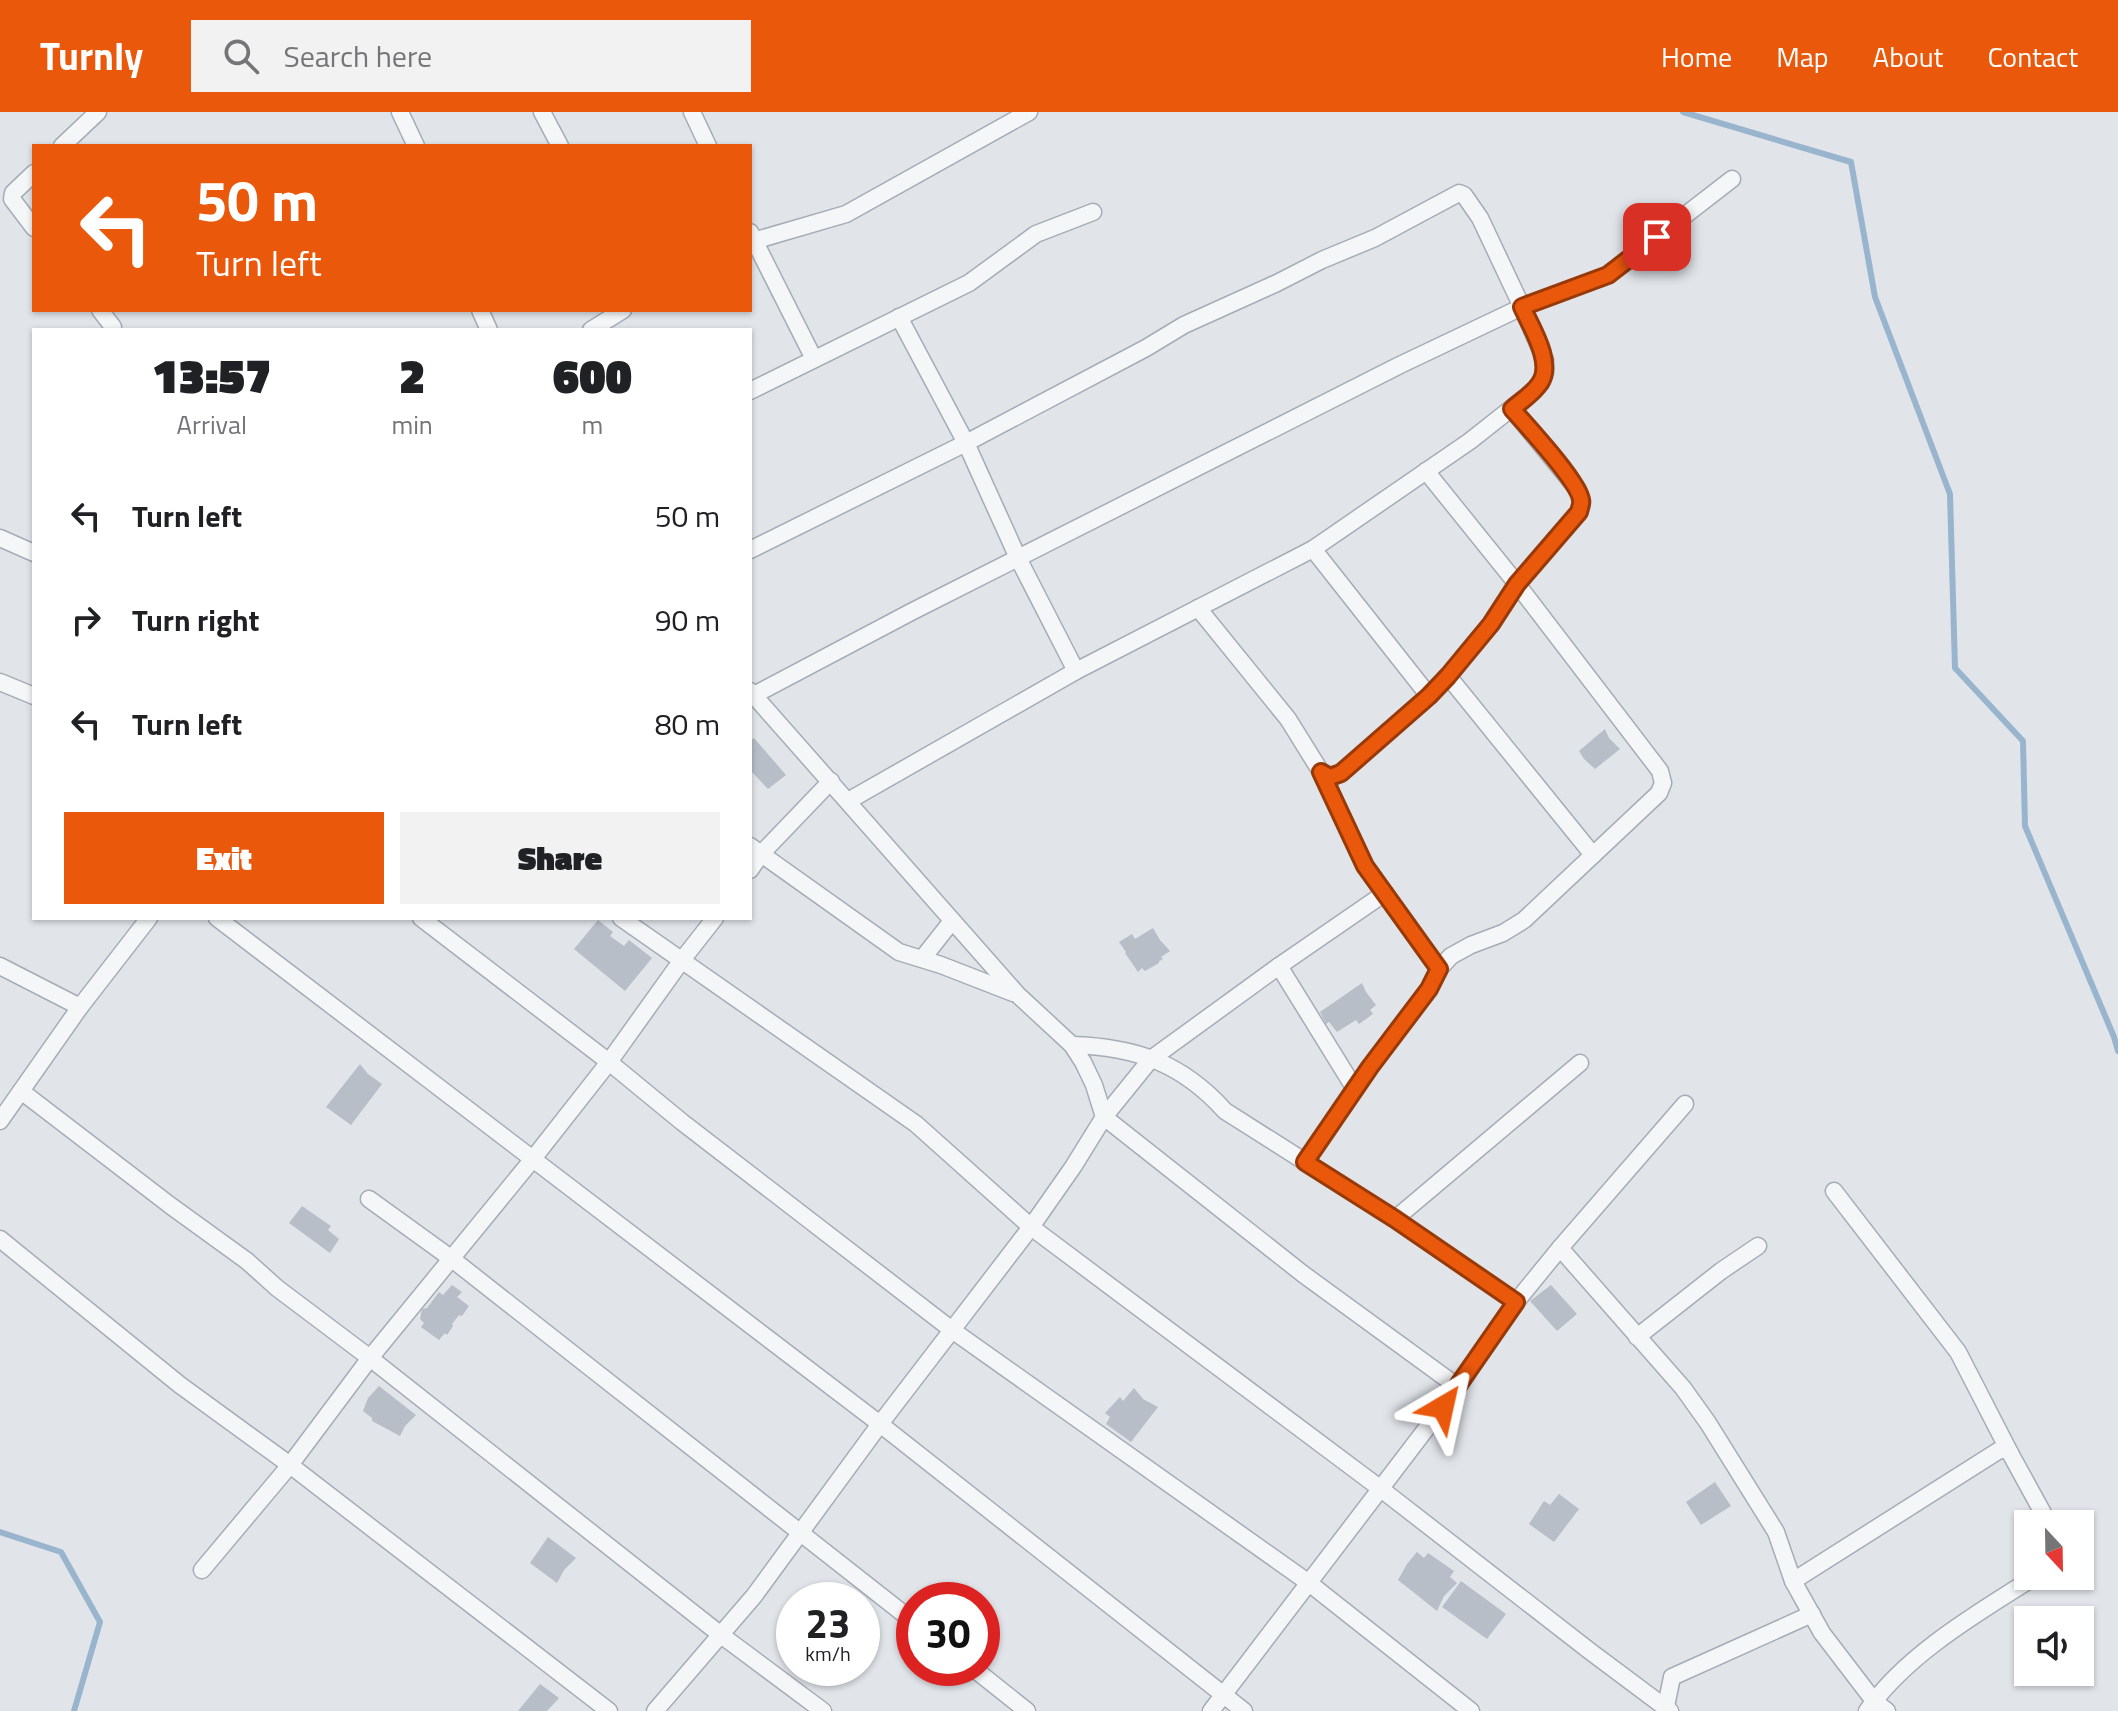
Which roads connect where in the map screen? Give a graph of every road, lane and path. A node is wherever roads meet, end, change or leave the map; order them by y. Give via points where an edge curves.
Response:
1 (98, 112) edge
2 (400, 112) edge
3 (542, 112) edge
4 (692, 112) edge
5 (1029, 112) edge
6 (64, 144) edge
7 (415, 144) edge
8 (559, 144) edge
9 (707, 144) edge
10 (32, 175) edge
11 (1732, 179) dead end
12 (1093, 212) dead end
13 (32, 225) edge
14 (752, 238) edge
15 (752, 240) edge
16 (1522, 307) junction
17 (102, 312) edge
18 (620, 312) edge
19 (899, 317) junction
20 (113, 327) dead end
21 (594, 328) edge
22 (814, 359) junction
23 (752, 390) edge
24 (1512, 409) junction
25 (966, 443) junction
26 (1426, 471) junction
27 (0, 538) edge
28 (752, 549) edge
29 (1313, 549) junction
30 (32, 552) edge
31 (1018, 558) junction
32 (1517, 584) junction
33 (1198, 608) junction
34 (1076, 671) junction
35 (1448, 676) junction
36 (0, 682) edge
37 (752, 693) edge
38 (32, 695) edge
39 (1429, 696) junction
40 (1321, 772) junction
41 (831, 781) junction
42 (848, 801) junction
43 (756, 850) edge
44 (1593, 855) junction
45 (1385, 893) junction
46 (147, 920) edge
47 (220, 920) edge
48 (424, 920) edge
49 (624, 920) edge
50 (713, 920) edge
51 (952, 921) junction
52 (922, 959) junction
53 (682, 960) junction
54 (0, 966) edge
55 (1279, 966) junction
56 (1439, 969) junction
57 (1018, 995) junction
58 (80, 1007) junction
59 (1072, 1045) junction
60 (1151, 1059) junction
61 (609, 1062) junction
62 (1580, 1063) dead end
63 (1355, 1089) junction
64 (21, 1091) junction
65 (1685, 1104) dead end
66 (1104, 1117) junction
67 (0, 1121) edge
68 (532, 1160) junction
69 (1305, 1162) junction
70 (1834, 1191) dead end
71 (369, 1199) dead end
72 (1395, 1219) junction
73 (1031, 1227) junction
74 (0, 1239) edge
75 (1758, 1246) dead end
76 (1560, 1248) junction
77 (452, 1259) junction
78 (1516, 1302) junction
79 (952, 1330) junction
80 (1637, 1337) junction
81 (370, 1358) junction
82 (1458, 1387) junction
83 (880, 1424) junction
84 (2010, 1453) junction
85 (290, 1465) junction
86 (1381, 1489) junction
87 (2041, 1510) edge
88 (802, 1533) junction
89 (202, 1570) dead end
90 (1793, 1581) junction
91 (1309, 1583) junction
92 (2014, 1590) edge
93 (896, 1608) edge
94 (1812, 1614) junction
95 (721, 1635) junction
96 (996, 1686) edge
97 (1222, 1695) junction
98 (1876, 1708) edge
99 (1667, 1710) edge
100 (609, 1711) edge
101 (655, 1711) edge
102 (823, 1711) edge
103 (1027, 1711) edge
104 (1211, 1711) edge
105 (1244, 1711) edge
106 (1471, 1711) edge

1 - 6 street
2 - 7 street
3 - 8 street
4 - 9 street
5 - 14 street via 846,214
10 - 13 street via 12,199
11 - 16 street via 1608,275
12 - 19 street via 1036,234 969,283
15 - 22 street
16 - 24 street via 1545,360 1545,373
16 - 25 street via 1480,218 1459,193 1375,238 1184,325
16 - 31 street
17 - 20 street
18 - 21 street
19 - 22 street
19 - 25 street
22 - 23 street
24 - 26 street
24 - 32 street via 1549,451 1582,502
25 - 28 street
25 - 31 street
26 - 29 street
26 - 32 street
27 - 30 street
29 - 33 street
29 - 39 street
31 - 34 street
31 - 37 street
32 - 35 street
32 - 44 street via 1660,771 1659,793
33 - 34 street
33 - 40 street via 1288,719
34 - 42 street
35 - 39 street
35 - 44 street
36 - 38 street
37 - 41 street
39 - 40 street via 1341,773 1330,777
40 - 45 street via 1365,866
41 - 42 street
41 - 43 street
42 - 51 street
43 - 52 street via 899,952
44 - 56 street via 1524,920 1451,956
45 - 55 street
45 - 56 street
46 - 58 street
47 - 68 street
48 - 61 street
49 - 53 street
50 - 53 street
51 - 52 street
51 - 57 street
52 - 57 street
53 - 61 street
53 - 73 street via 916,1124
54 - 58 street
55 - 60 street
55 - 63 street
56 - 63 street
57 - 59 street
58 - 64 street
59 - 60 street via 1107,1046
59 - 66 street
60 - 66 street
60 - 69 street via 1191,1078 1225,1111
61 - 68 street
61 - 79 street
62 - 72 street
63 - 69 street
64 - 67 street
64 - 81 street
65 - 76 street
66 - 73 street
66 - 82 street via 1303,1274
68 - 77 street
68 - 83 street
69 - 72 street
70 - 84 street via 1958,1352
71 - 77 street
72 - 78 street
73 - 79 street
73 - 86 street
74 - 85 street via 180,1385
75 - 80 street
76 - 78 street
76 - 80 street
77 - 81 street
77 - 88 street
78 - 82 street
79 - 83 street
79 - 91 street
80 - 90 street via 1708,1423 1776,1532
81 - 85 street
81 - 95 street
82 - 86 street
83 - 88 street
83 - 97 street
84 - 87 street
84 - 90 street via 1998,1451
85 - 89 street
85 - 100 street
86 - 91 street
86 - 99 street
88 - 93 street
88 - 95 street
90 - 94 street
91 - 97 street
91 - 106 street
92 - 98 street via 1896,1675
94 - 98 street
94 - 99 street via 1672,1677
95 - 101 street
95 - 102 street
96 - 103 street
97 - 104 street
97 - 105 street

